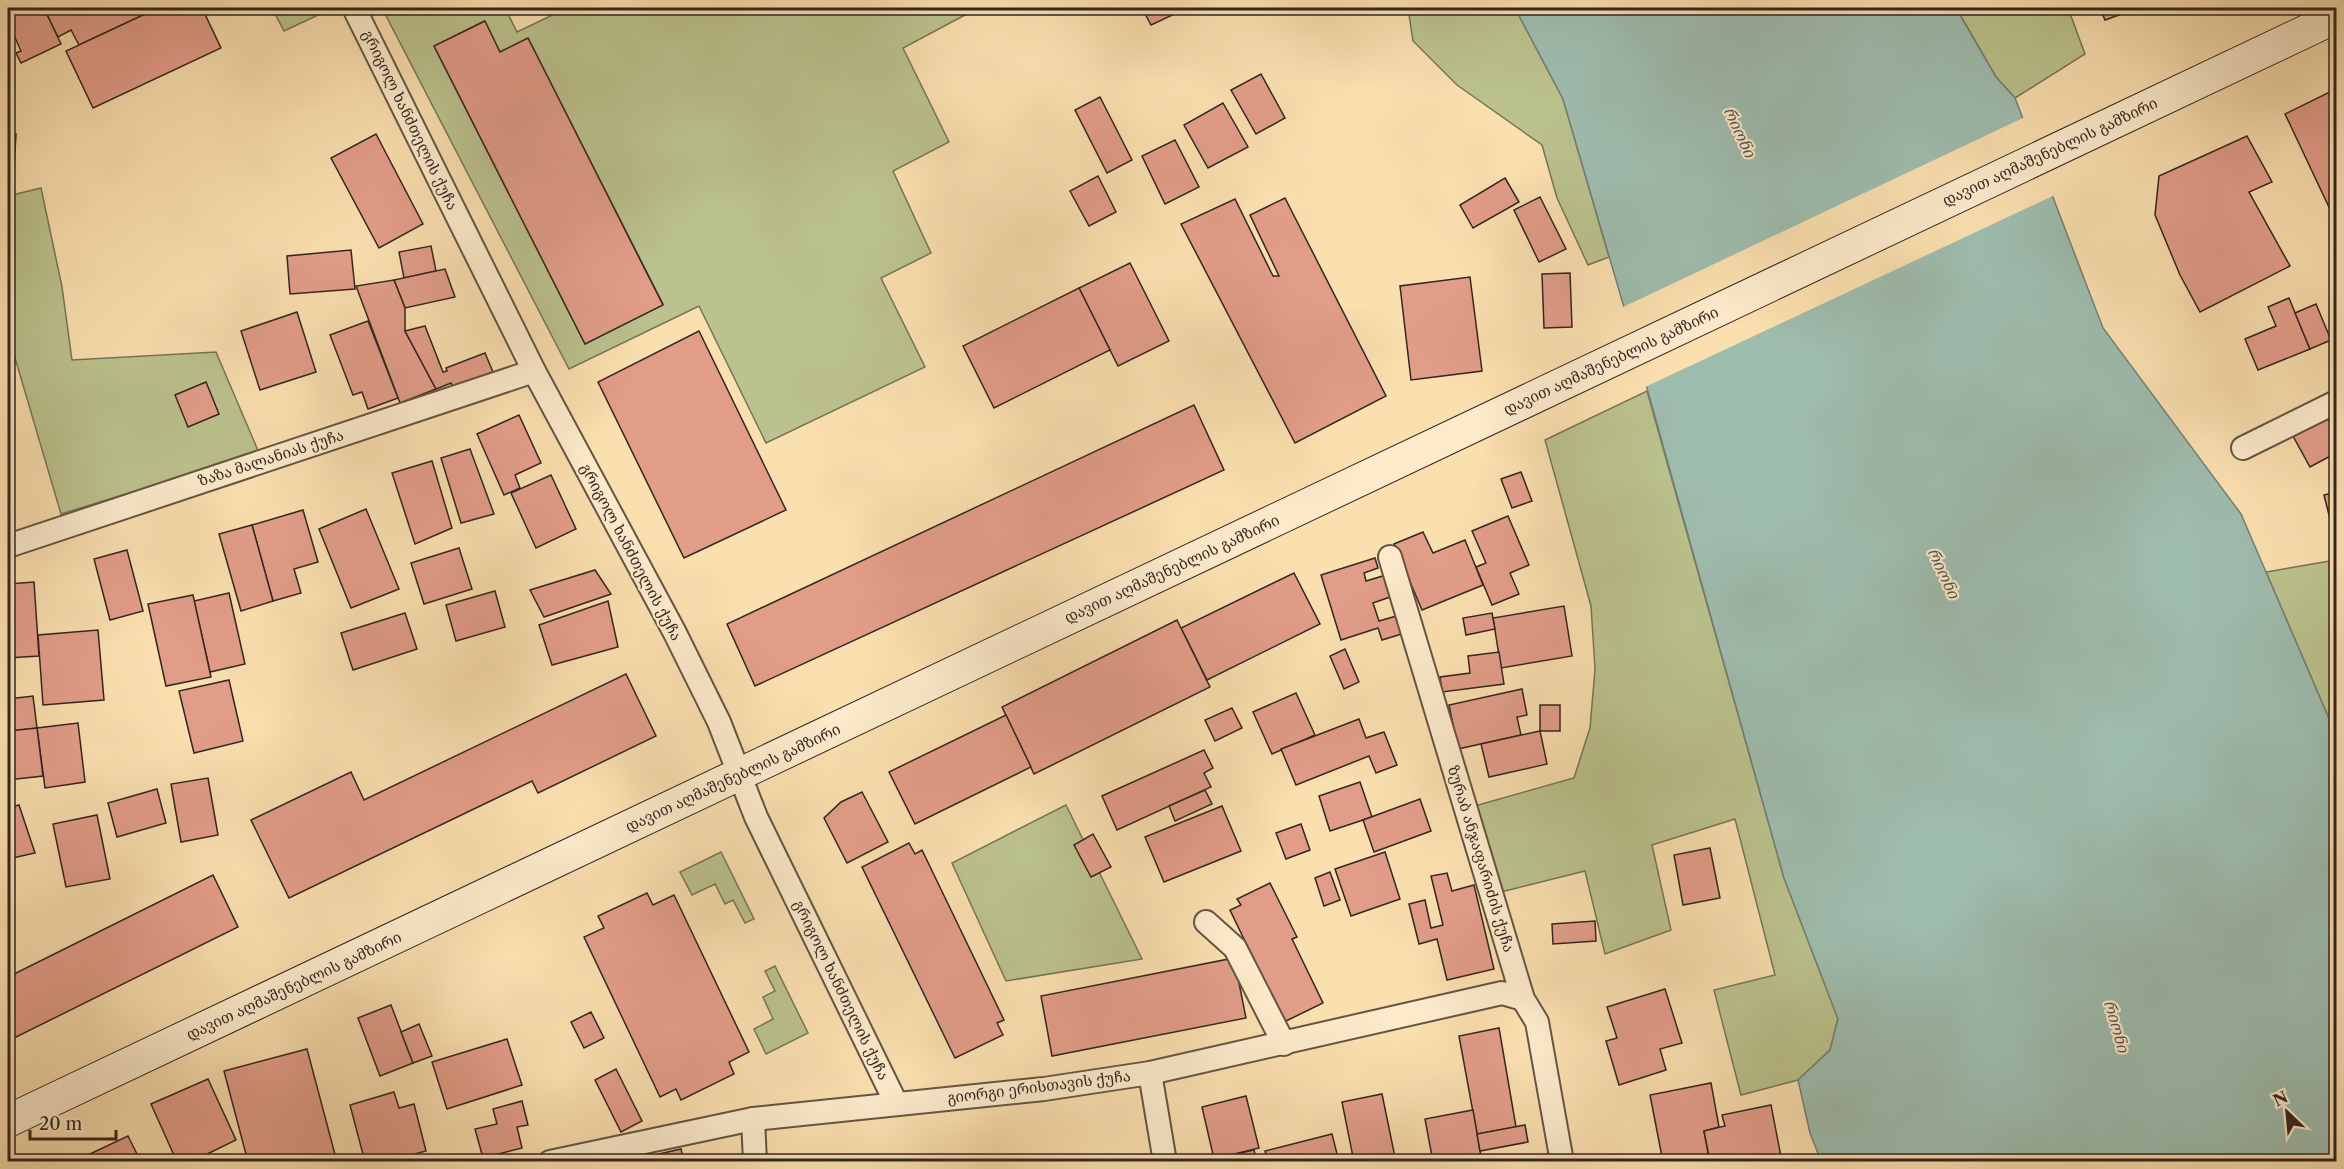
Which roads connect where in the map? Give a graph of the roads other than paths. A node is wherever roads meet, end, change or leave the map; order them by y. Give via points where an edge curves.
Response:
1 (354, 8) edge
2 (2337, 17) edge
3 (534, 371) junction
4 (2337, 402) edge
5 (2243, 448) dead end
6 (8, 546) edge
7 (1390, 557) dead end
8 (741, 774) junction
9 (1206, 922) dead end
10 (1523, 999) junction
11 (1284, 1044) junction
12 (1150, 1073) junction
13 (896, 1103) junction
14 (753, 1119) junction
15 (8, 1120) edge
16 (550, 1161) edge
17 (755, 1161) edge
18 (1165, 1161) edge
19 (1562, 1161) edge

1 - 3 street, გრიგოლ ხანძთელის ქუჩა
2 - 8 main road, დავით აღმაშენებლის გამზირი
3 - 6 street, ზაზა მალანიას ქუჩა
3 - 8 street, გრიგოლ ხანძთელის ქუჩა via 675,633
4 - 5 street
7 - 10 street, ზურაბ ანჯაფარიძის ქუჩა
8 - 13 street, გრიგოლ ხანძთელის ქუჩა via 756,816
8 - 15 main road, დავით აღმაშენებლის გამზირი
9 - 11 street via 1235,948
10 - 11 street, გიორგი ერისთავის ქუჩა via 1502,993
10 - 19 street, ზურაბ ანჯაფარიძის ქუჩა via 1537,1022
11 - 12 street, გიორგი ერისთავის ქუჩა
12 - 13 street, გიორგი ერისთავის ქუჩა via 1044,1089
12 - 18 street
13 - 14 street, გიორგი ერისთავის ქუჩა
14 - 16 street, გიორგი ერისთავის ქუჩა
14 - 17 street

